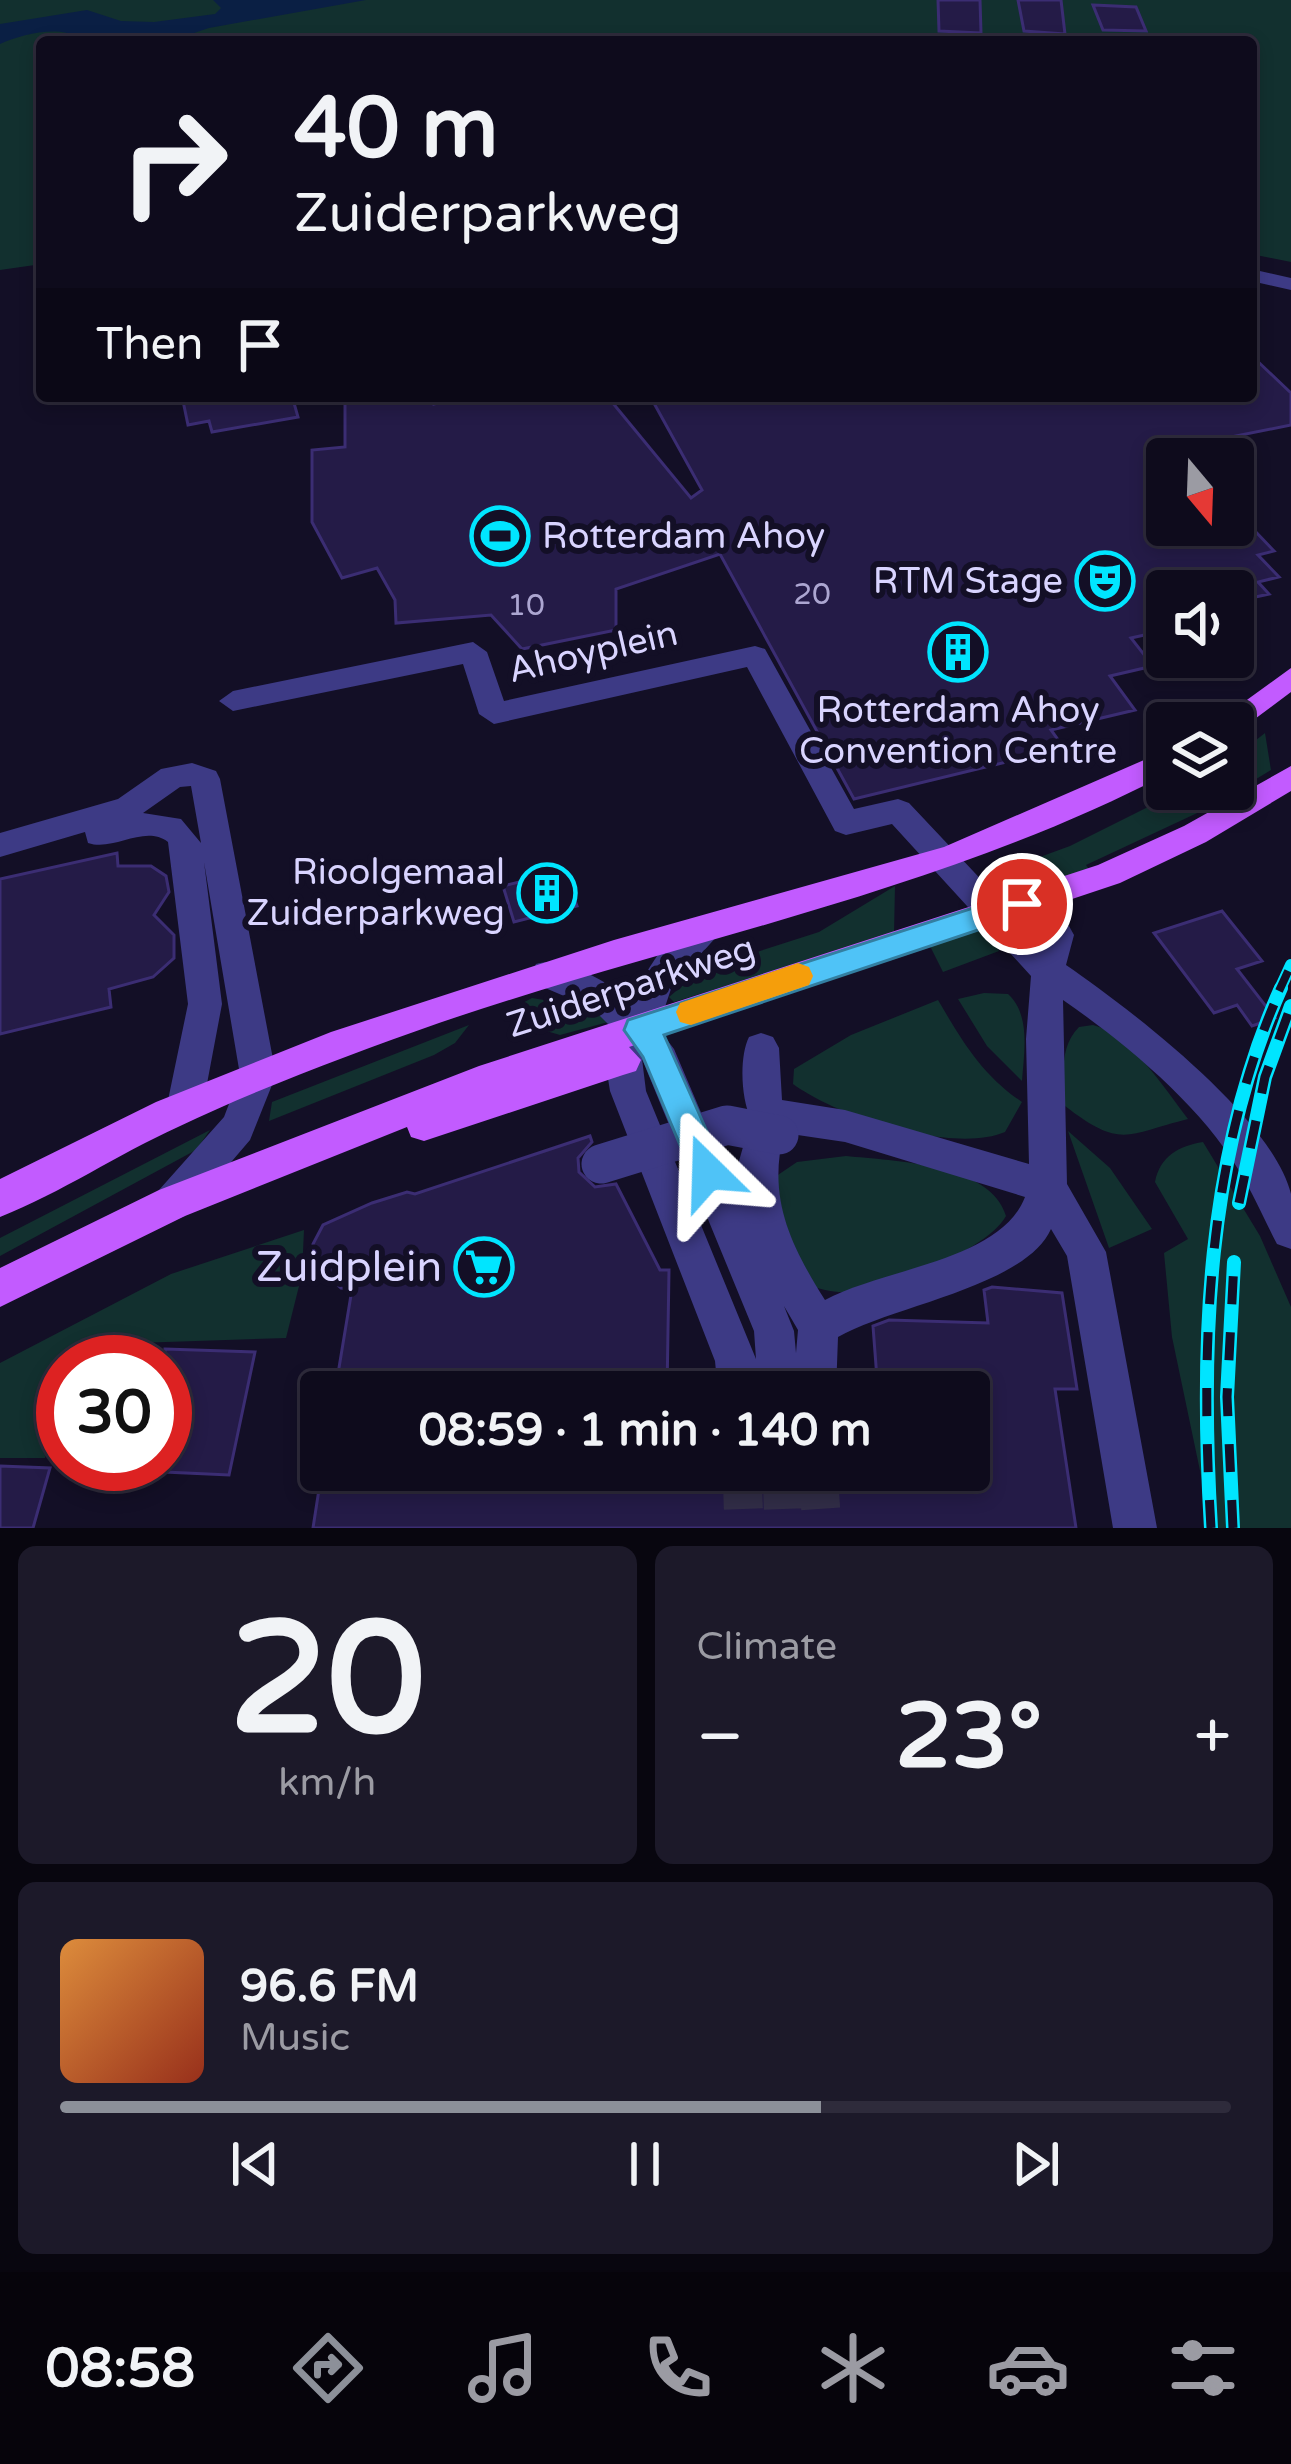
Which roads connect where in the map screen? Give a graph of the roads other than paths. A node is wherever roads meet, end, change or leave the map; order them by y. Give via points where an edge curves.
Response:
1 (1257, 276) edge
2 (1291, 284) edge
3 (1291, 678) edge
4 (233, 701) dead end
5 (1254, 705) edge
6 (1146, 770) edge
7 (1291, 777) edge
8 (210, 801) junction
9 (161, 823) junction
10 (2, 845) edge
11 (944, 858) junction
12 (996, 912) junction
13 (707, 925) junction
14 (1057, 935) dead end
15 (1048, 971) junction
16 (548, 974) junction
17 (631, 1045) junction
18 (761, 1048) dead end
19 (257, 1075) junction
20 (185, 1105) junction
21 (774, 1122) junction
22 (601, 1164) dead end
23 (1048, 1186) junction
24 (0, 1199) edge
25 (172, 1203) junction
26 (1291, 1231) edge
27 (0, 1288) edge
28 (818, 1325) junction
29 (737, 1371) edge
30 (777, 1371) edge
31 (816, 1371) edge
32 (1135, 1528) edge

1 - 2 street
3 - 5 main road
4 - 11 street, Ahoyplein via 472,652 494,713 754,656 846,823 898,812
6 - 11 main road, Zuiderparkweg
7 - 12 main road, Zuiderparkweg via 1109,874
8 - 9 street via 191,817
8 - 10 street via 205,779 182,774 128,808
8 - 19 street
9 - 10 street
9 - 20 street via 186,845 204,980
11 - 12 street
11 - 13 main road, Zuiderparkweg
12 - 15 street
12 - 17 main road, Zuiderparkweg
13 - 16 main road, Zuiderparkweg
13 - 17 street via 657,979
14 - 15 street
15 - 23 street
15 - 26 street via 1222,1103 1262,1149
16 - 17 street via 604,998
16 - 19 main road, Zuiderparkweg
17 - 25 main road, Zuiderparkweg via 404,1132 319,1148
17 - 29 street via 628,1091
17 - 30 street via 656,1049 774,1331
18 - 21 street via 764,1104
19 - 20 main road, Zuiderparkweg
19 - 25 street via 234,1133
20 - 24 main road, Zuiderparkweg
21 - 22 street, bridge via 728,1124
21 - 23 street via 845,1126
21 - 28 street via 758,1161 759,1206 783,1268
23 - 28 street via 1033,1227 1013,1245
23 - 32 street via 1086,1252
25 - 27 main road
28 - 31 street

